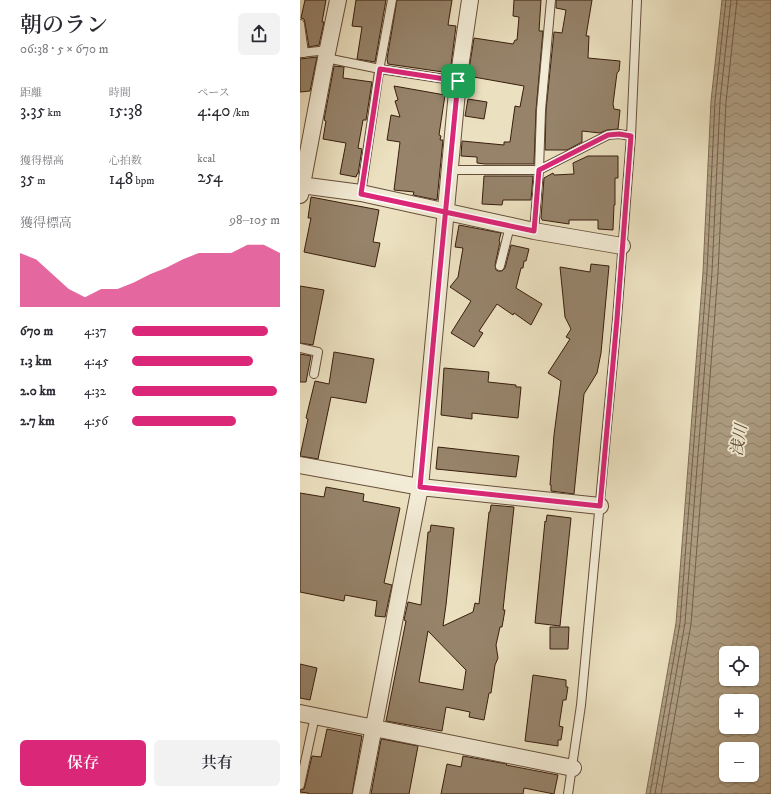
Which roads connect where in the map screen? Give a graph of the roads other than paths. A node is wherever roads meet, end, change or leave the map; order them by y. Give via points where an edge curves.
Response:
1 (338, 0) edge
2 (392, 0) edge
3 (470, 0) edge
4 (551, 0) edge
5 (638, 0) edge
6 (300, 24) edge
7 (302, 53) edge
8 (327, 54) junction
9 (380, 69) junction
10 (458, 81) junction
11 (631, 136) junction
12 (449, 170) junction
13 (539, 170) junction
14 (301, 189) edge
15 (361, 194) junction
16 (446, 211) junction
17 (510, 226) junction
18 (534, 231) junction
19 (622, 246) junction
20 (500, 266) dead end
21 (300, 348) edge
22 (314, 374) dead end
23 (300, 466) edge
24 (420, 487) junction
25 (600, 506) junction
26 (307, 715) edge
27 (374, 729) junction
28 (573, 768) junction
29 (300, 785) edge
30 (361, 794) edge
31 (568, 794) edge

1 - 8 street
2 - 9 lane
3 - 10 street
4 - 13 lane
5 - 11 lane
6 - 7 lane
7 - 8 lane
8 - 9 lane
8 - 14 street
9 - 10 lane
9 - 15 lane
10 - 12 street
11 - 13 lane via 608,135
11 - 19 lane
12 - 13 lane
12 - 16 street
13 - 18 lane
14 - 15 street
15 - 16 street
16 - 17 street
16 - 24 street
17 - 18 street
17 - 20 lane
18 - 19 street
19 - 25 lane
21 - 22 lane via 318,352
23 - 24 street
24 - 25 street
24 - 27 street
25 - 28 lane
26 - 27 street
26 - 29 lane
27 - 28 street
27 - 30 street
28 - 31 lane

